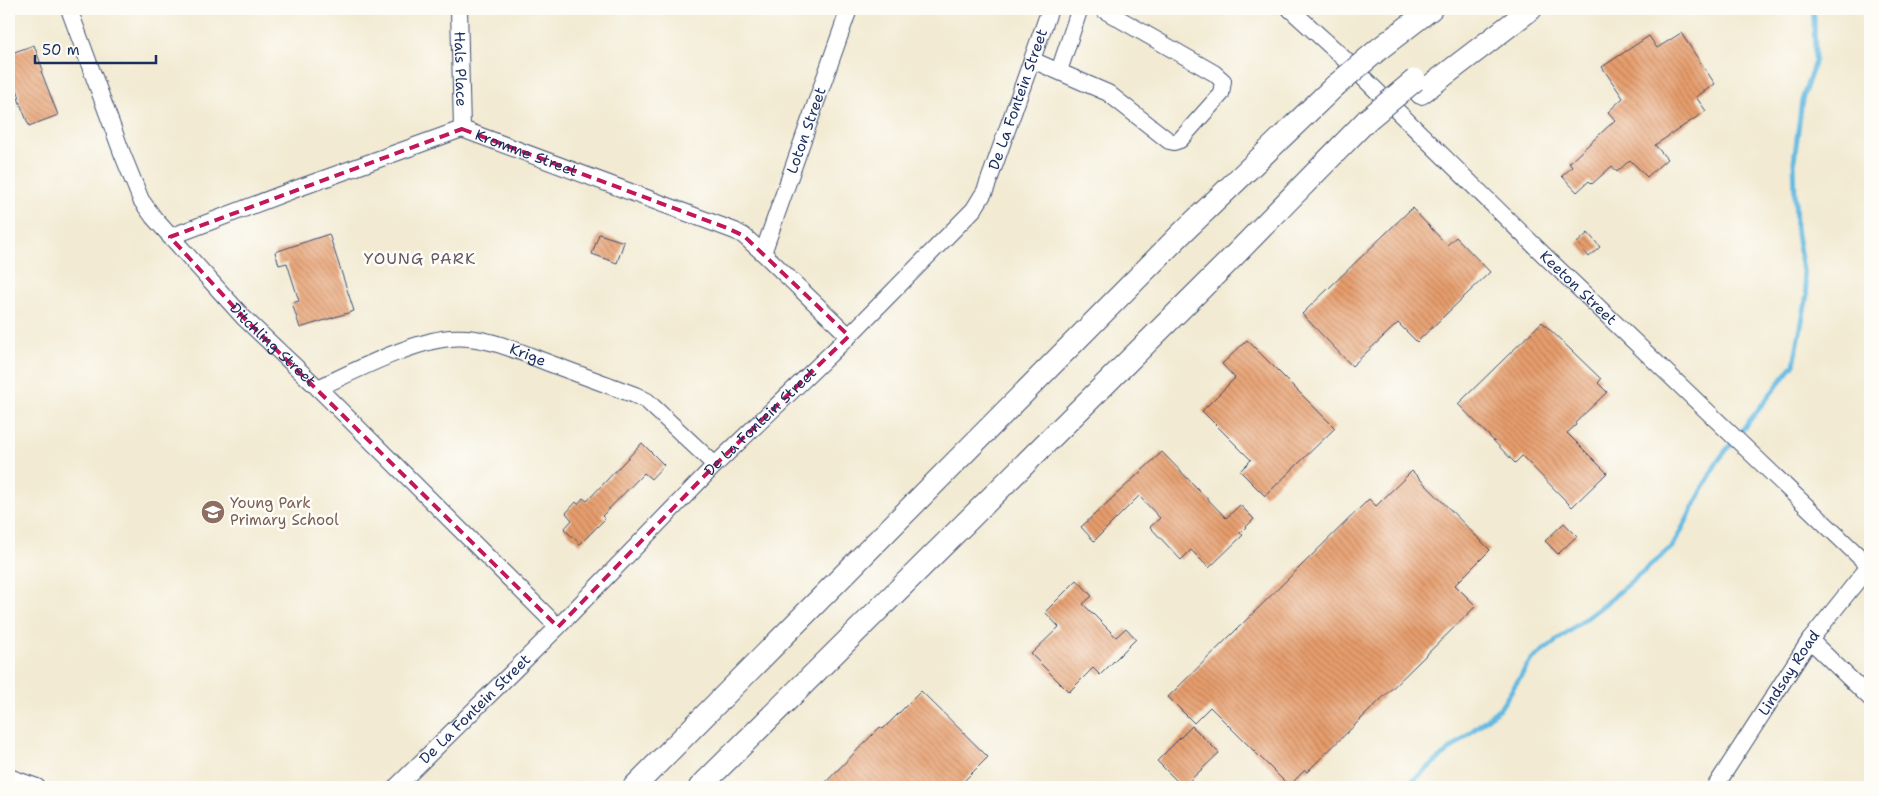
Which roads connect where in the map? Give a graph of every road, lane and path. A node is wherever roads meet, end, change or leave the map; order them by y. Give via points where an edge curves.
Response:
1 (69, 9) edge
2 (459, 9) edge
3 (849, 9) edge
4 (1050, 9) edge
5 (1082, 9) edge
6 (1102, 9) edge
7 (1290, 9) edge
8 (1426, 9) edge
9 (1431, 9) edge
10 (1507, 9) edge
11 (1531, 9) edge
12 (1402, 32) junction
13 (1032, 60) junction
14 (1059, 71) junction
15 (1418, 86) junction
16 (462, 129) junction
17 (170, 237) junction
18 (763, 253) junction
19 (849, 336) junction
20 (318, 388) junction
21 (715, 465) junction
22 (1870, 566) edge
23 (558, 627) junction
24 (1810, 640) junction
25 (1870, 698) edge
26 (9, 777) edge
27 (37, 787) edge
28 (396, 787) edge
29 (634, 787) edge
30 (700, 787) edge
31 (1715, 787) edge

1 - 17 street, Ditchling Street via 141,200
2 - 16 street, Hals Place
3 - 18 street, Loton Street
4 - 13 street, De La Fontein Street
5 - 14 street
6 - 14 street via 1220,76 1222,94 1180,140 1174,142 1108,93
7 - 22 street, Keeton Street
8 - 12 highway
9 - 12 highway
10 - 15 highway
11 - 15 highway
12 - 29 highway, bridge via 1334,86 1174,241
13 - 14 street
13 - 19 street, De La Fontein Street via 980,201
15 - 30 highway, bridge via 1373,124 1226,264
16 - 17 street, Kromme Street
16 - 18 street, Kromme Street via 727,228 744,236
17 - 20 street, Ditchling Street via 244,318
18 - 19 street, Kromme Street
19 - 21 street, De La Fontein Street
20 - 21 street, Krige via 433,341 476,339 635,394 647,401
20 - 23 street, Ditchling Street
21 - 23 street, De La Fontein Street
22 - 24 street, Lindsay Road
23 - 28 street, De La Fontein Street
24 - 25 street
24 - 31 street, Lindsay Road
26 - 27 street

